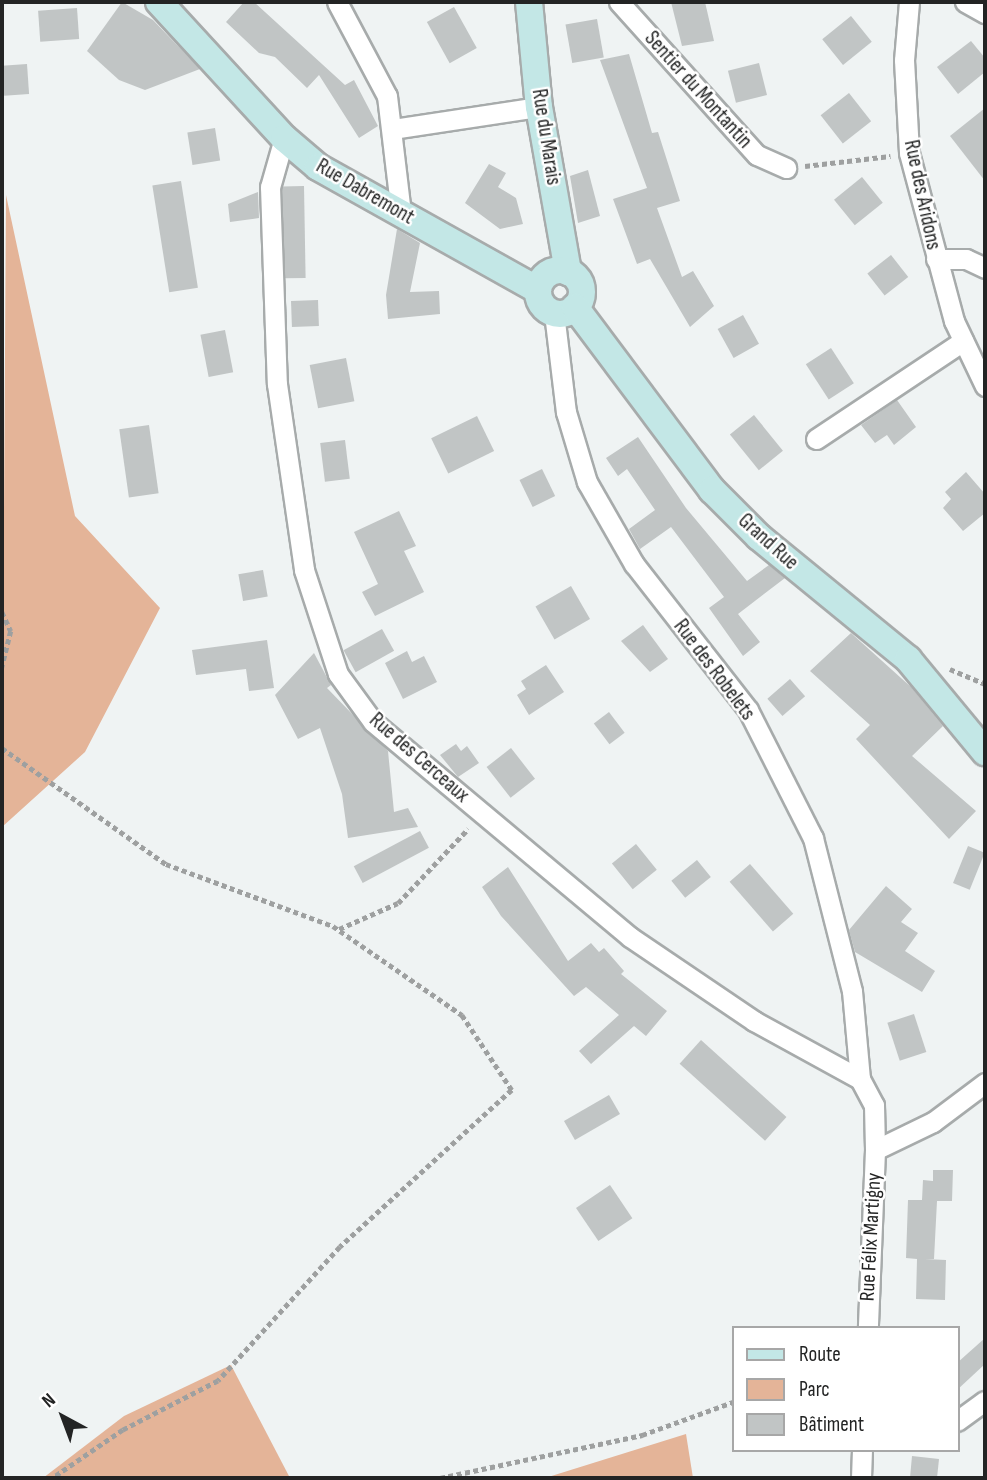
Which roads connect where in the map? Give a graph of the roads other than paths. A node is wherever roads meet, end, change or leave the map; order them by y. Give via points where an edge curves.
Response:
1 (159, 2) edge
2 (337, 2) edge
3 (529, 2) edge
4 (619, 2) edge
5 (909, 2) edge
6 (965, 2) edge
7 (985, 13) edge
8 (540, 107) junction
9 (393, 129) junction
10 (284, 138) junction
11 (786, 168) road end
12 (401, 213) junction
13 (936, 259) junction
14 (985, 268) edge
15 (568, 272) junction
16 (538, 290) junction
17 (565, 310) junction
18 (963, 341) junction
19 (985, 386) edge
20 (816, 439) dead end
21 (985, 752) edge
22 (860, 1079) junction
23 (985, 1083) edge
24 (875, 1150) junction
25 (868, 1326) edge
26 (985, 1401) edge
27 (959, 1420) edge
28 (862, 1452) edge
29 (861, 1478) edge

1 - 10 street, Rue Dabremont
2 - 9 street via 387,96
3 - 8 street, Rue du Marais
4 - 11 street, Sentier du Montantin via 757,155
5 - 13 street, Rue des Aridons via 904,60 909,153
6 - 7 street
8 - 9 street
8 - 15 street, Rue du Marais
9 - 12 street
10 - 12 street, Rue Dabremont via 318,167
10 - 22 street, Rue des Cerceaux via 270,187 277,384 289,489 316,620 338,674 373,722 630,937 754,1021
12 - 16 street, Rue Dabremont
13 - 14 street via 966,259
13 - 18 street, Rue des Aridons
15 - 16 street via 552,272
15 - 17 street via 581,288
16 - 17 street via 542,304
17 - 21 street, Grand Rue via 712,489 759,537 908,659
17 - 22 street, Rue des Robelets via 566,412 587,482 634,564 748,710 813,838 852,991
18 - 19 street, Rue des Aridons
18 - 20 street
22 - 24 street via 874,1105
23 - 24 street, Rue Félix Martigny via 933,1122
24 - 25 street, Rue Félix Martigny
26 - 27 street
28 - 29 street

